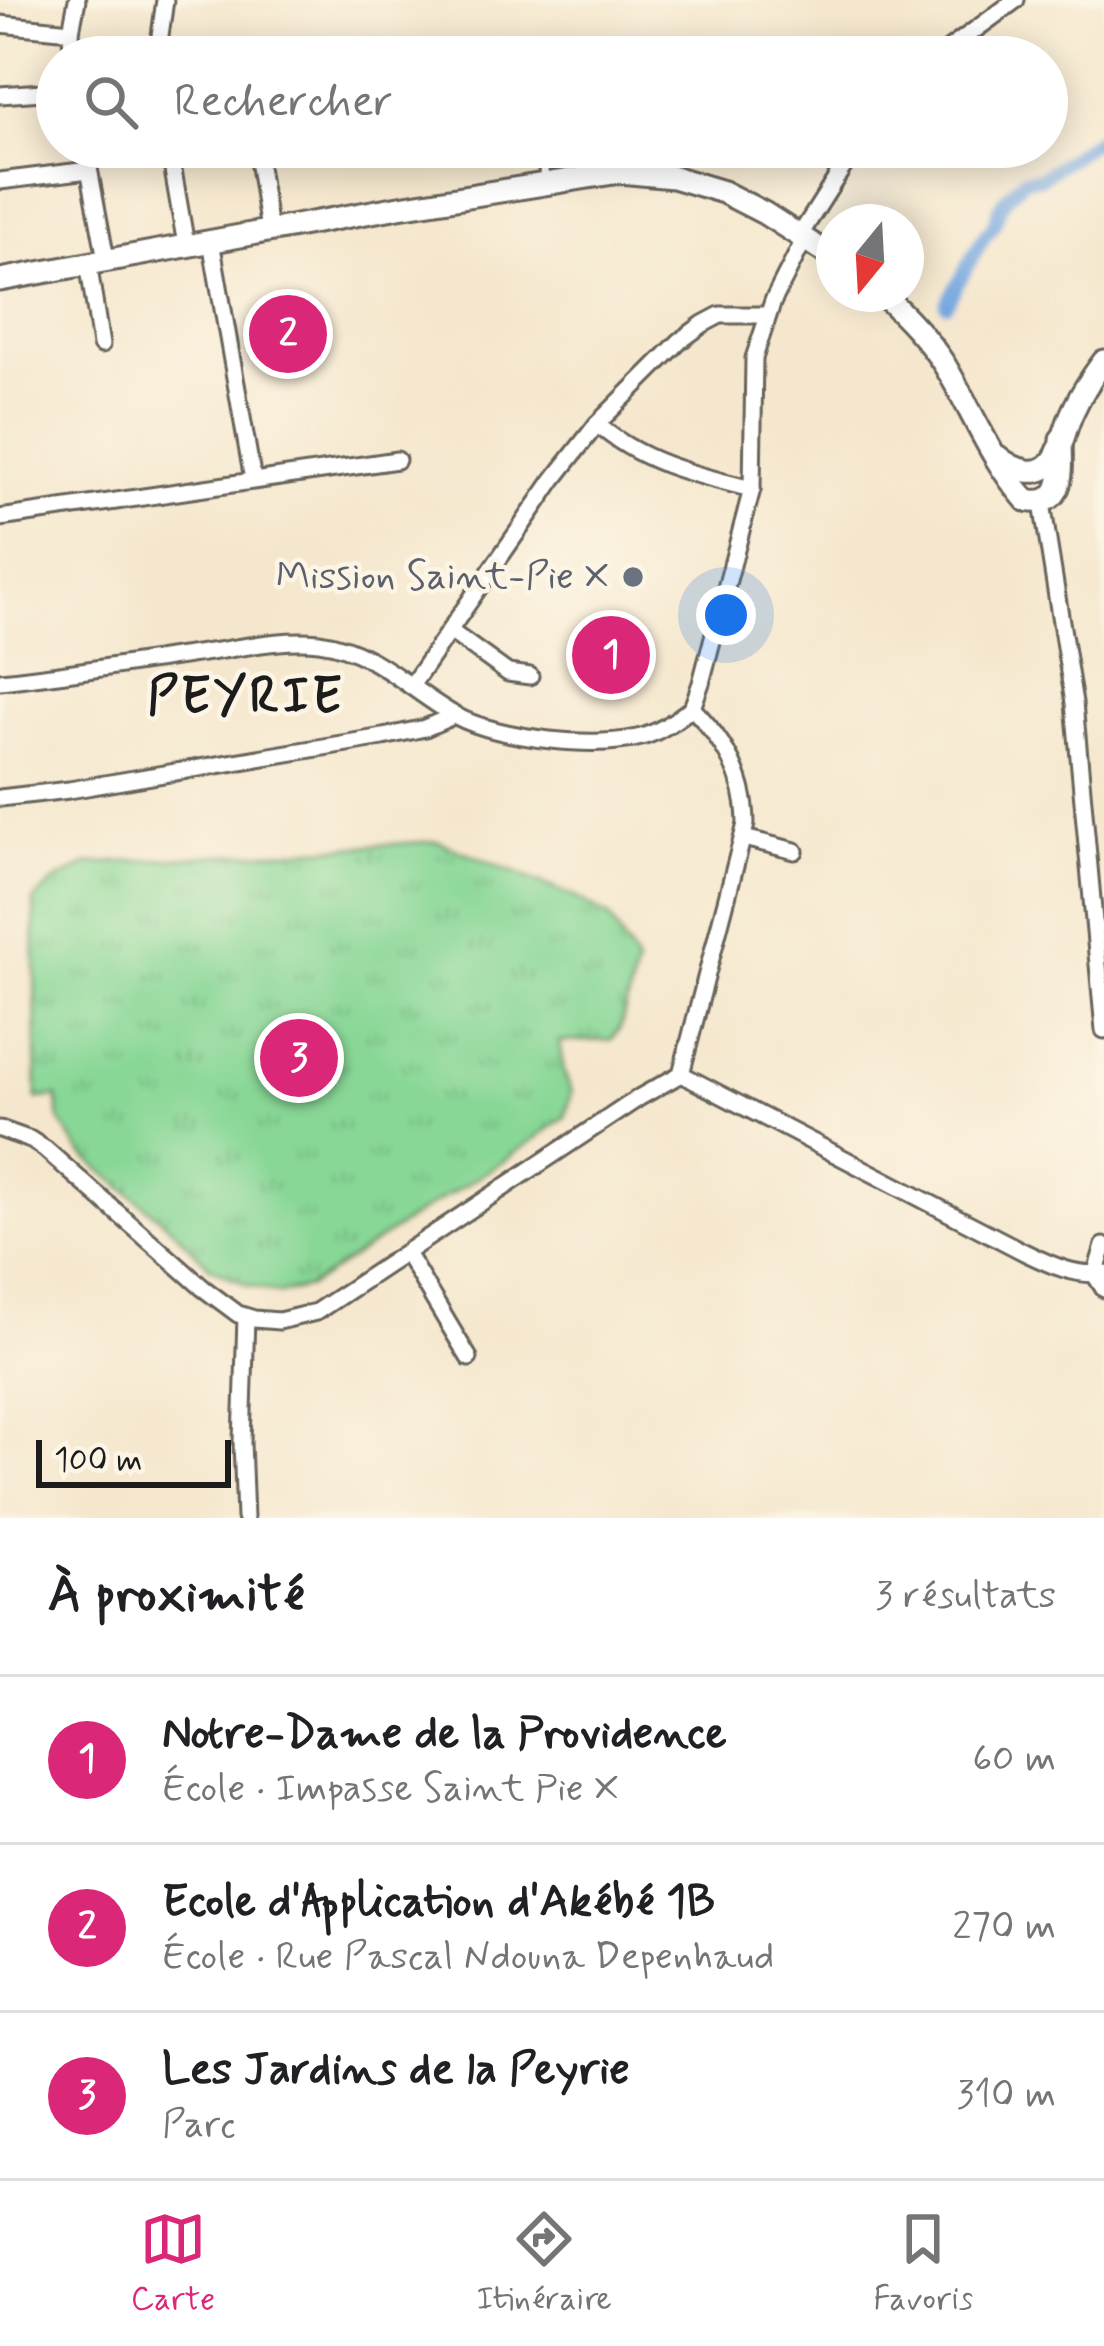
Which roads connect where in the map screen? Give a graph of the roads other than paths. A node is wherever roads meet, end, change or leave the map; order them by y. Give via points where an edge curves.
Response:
1 (76, 0) edge
2 (165, 0) edge
3 (1016, 0) edge
4 (0, 24) edge
5 (71, 31) junction
6 (71, 36) edge
7 (160, 36) edge
8 (967, 36) edge
9 (36, 92) edge
10 (0, 95) edge
11 (173, 168) edge
12 (259, 168) edge
13 (544, 168) edge
14 (844, 168) edge
15 (88, 170) joint
16 (0, 182) edge
17 (544, 182) junction
18 (269, 230) junction
19 (803, 237) junction
20 (211, 241) junction
21 (186, 245) junction
22 (816, 246) edge
23 (97, 260) junction
24 (0, 280) edge
25 (901, 312) edge
26 (766, 315) junction
27 (101, 345) dead end
28 (1104, 361) edge
29 (597, 424) junction
30 (1061, 439) junction
31 (988, 447) junction
32 (397, 460) dead end
33 (260, 479) junction
34 (752, 488) junction
35 (1042, 503) junction
36 (0, 518) edge
37 (450, 631) junction
38 (530, 676) dead end
39 (0, 682) edge
40 (411, 686) junction
41 (692, 708) junction
42 (455, 715) junction
43 (0, 798) edge
44 (744, 838) junction
45 (1096, 847) edge
46 (795, 851) dead end
47 (1104, 1030) edge
48 (682, 1074) junction
49 (0, 1129) edge
50 (1104, 1246) edge
51 (406, 1253) junction
52 (1101, 1279) edge
53 (246, 1317) junction
54 (469, 1358) dead end
55 (245, 1518) edge

1 - 5 street
2 - 7 street
3 - 8 street
4 - 5 street
5 - 6 street
9 - 10 street
11 - 21 street
12 - 18 street
13 - 17 lane
14 - 19 street
15 - 16 street
15 - 23 street
17 - 18 main road
17 - 19 main road via 620,172 673,177 745,202
18 - 20 main road
19 - 22 main road
19 - 26 street
20 - 21 main road
20 - 33 street
21 - 23 main road
23 - 24 main road
23 - 27 street
25 - 31 main road via 943,363
26 - 29 street via 720,315 703,324
26 - 34 street via 752,372
28 - 30 main road
29 - 34 street via 637,454
29 - 37 street
30 - 31 main road via 1052,461 1029,472
30 - 35 main road via 1059,485
31 - 35 main road via 1026,500
32 - 33 street
33 - 36 street
34 - 41 street
35 - 45 street
37 - 38 street via 508,673
37 - 40 street
39 - 40 street via 300,641 344,648
40 - 42 street
41 - 42 street via 660,730 605,742 516,735
41 - 44 street via 737,772
42 - 43 street via 383,737
44 - 46 street
44 - 48 street
45 - 47 street
48 - 51 street
48 - 52 street via 1011,1247
49 - 53 street via 45,1149
50 - 52 street
51 - 53 street via 316,1312 278,1321
51 - 54 street
53 - 55 street

